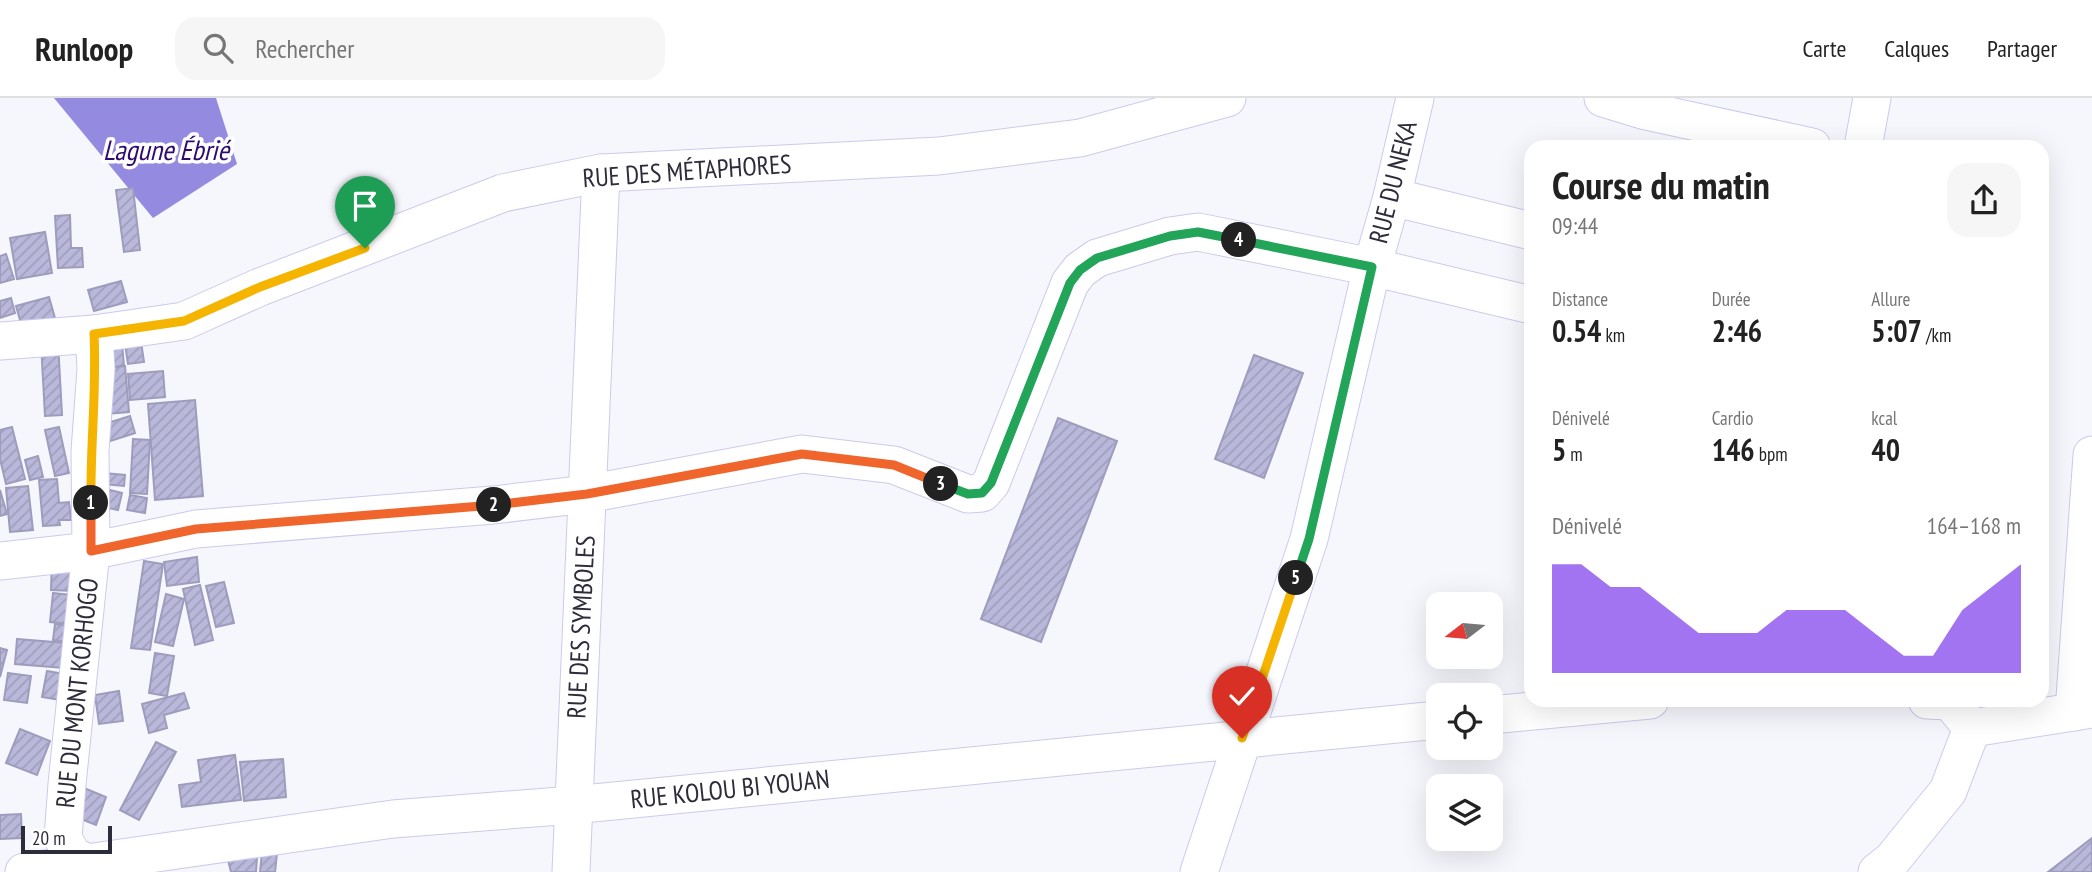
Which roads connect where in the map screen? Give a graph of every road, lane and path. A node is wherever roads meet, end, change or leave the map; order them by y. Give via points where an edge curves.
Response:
1 (1227, 98) edge
2 (1415, 98) edge
3 (1603, 98) edge
4 (1872, 98) edge
5 (1780, 140) edge
6 (1864, 140) edge
7 (601, 173) junction
8 (1392, 197) junction
9 (1524, 229) edge
10 (1372, 267) junction
11 (1524, 303) edge
12 (94, 334) junction
13 (0, 341) edge
14 (2092, 455) edge
15 (587, 494) junction
16 (91, 551) junction
17 (0, 561) edge
18 (1576, 707) edge
19 (1950, 707) edge
20 (2083, 710) edge
21 (1503, 714) edge
22 (1426, 721) edge
23 (1242, 738) junction
24 (573, 805) junction
25 (88, 868) edge
26 (24, 872) edge
27 (571, 872) edge
28 (1199, 872) edge
29 (1877, 872) edge

1 - 7 street, RUE DES MÉTAPHORES via 1080,138 939,156
2 - 8 street, RUE DU NEKA
3 - 5 street
4 - 6 street
7 - 12 street, RUE DES MÉTAPHORES via 503,193 184,321
7 - 15 street, RUE DES SYMBOLES
8 - 9 street
8 - 10 street, RUE DU NEKA
10 - 11 street
10 - 15 street via 1198,232 1097,258 1070,283 991,483 982,493 968,494 894,465 802,454
10 - 23 street, RUE DU NEKA via 1309,539
12 - 13 street, RUE DES MÉTAPHORES
12 - 16 street, RUE DU MONT KORHOGO
14 - 20 street
15 - 16 street via 196,529
15 - 24 street, RUE DES SYMBOLES
16 - 17 street
16 - 25 street, RUE DU MONT KORHOGO via 63,838 72,855
18 - 21 street
19 - 20 street
19 - 29 street via 1948,791
22 - 23 street, RUE KOLOU BI YOUAN
23 - 24 street, RUE KOLOU BI YOUAN
23 - 28 street, RUE DU NEKA
24 - 25 street, RUE KOLOU BI YOUAN via 393,819
24 - 27 street, RUE DES SYMBOLES
25 - 26 street, RUE KOLOU BI YOUAN

